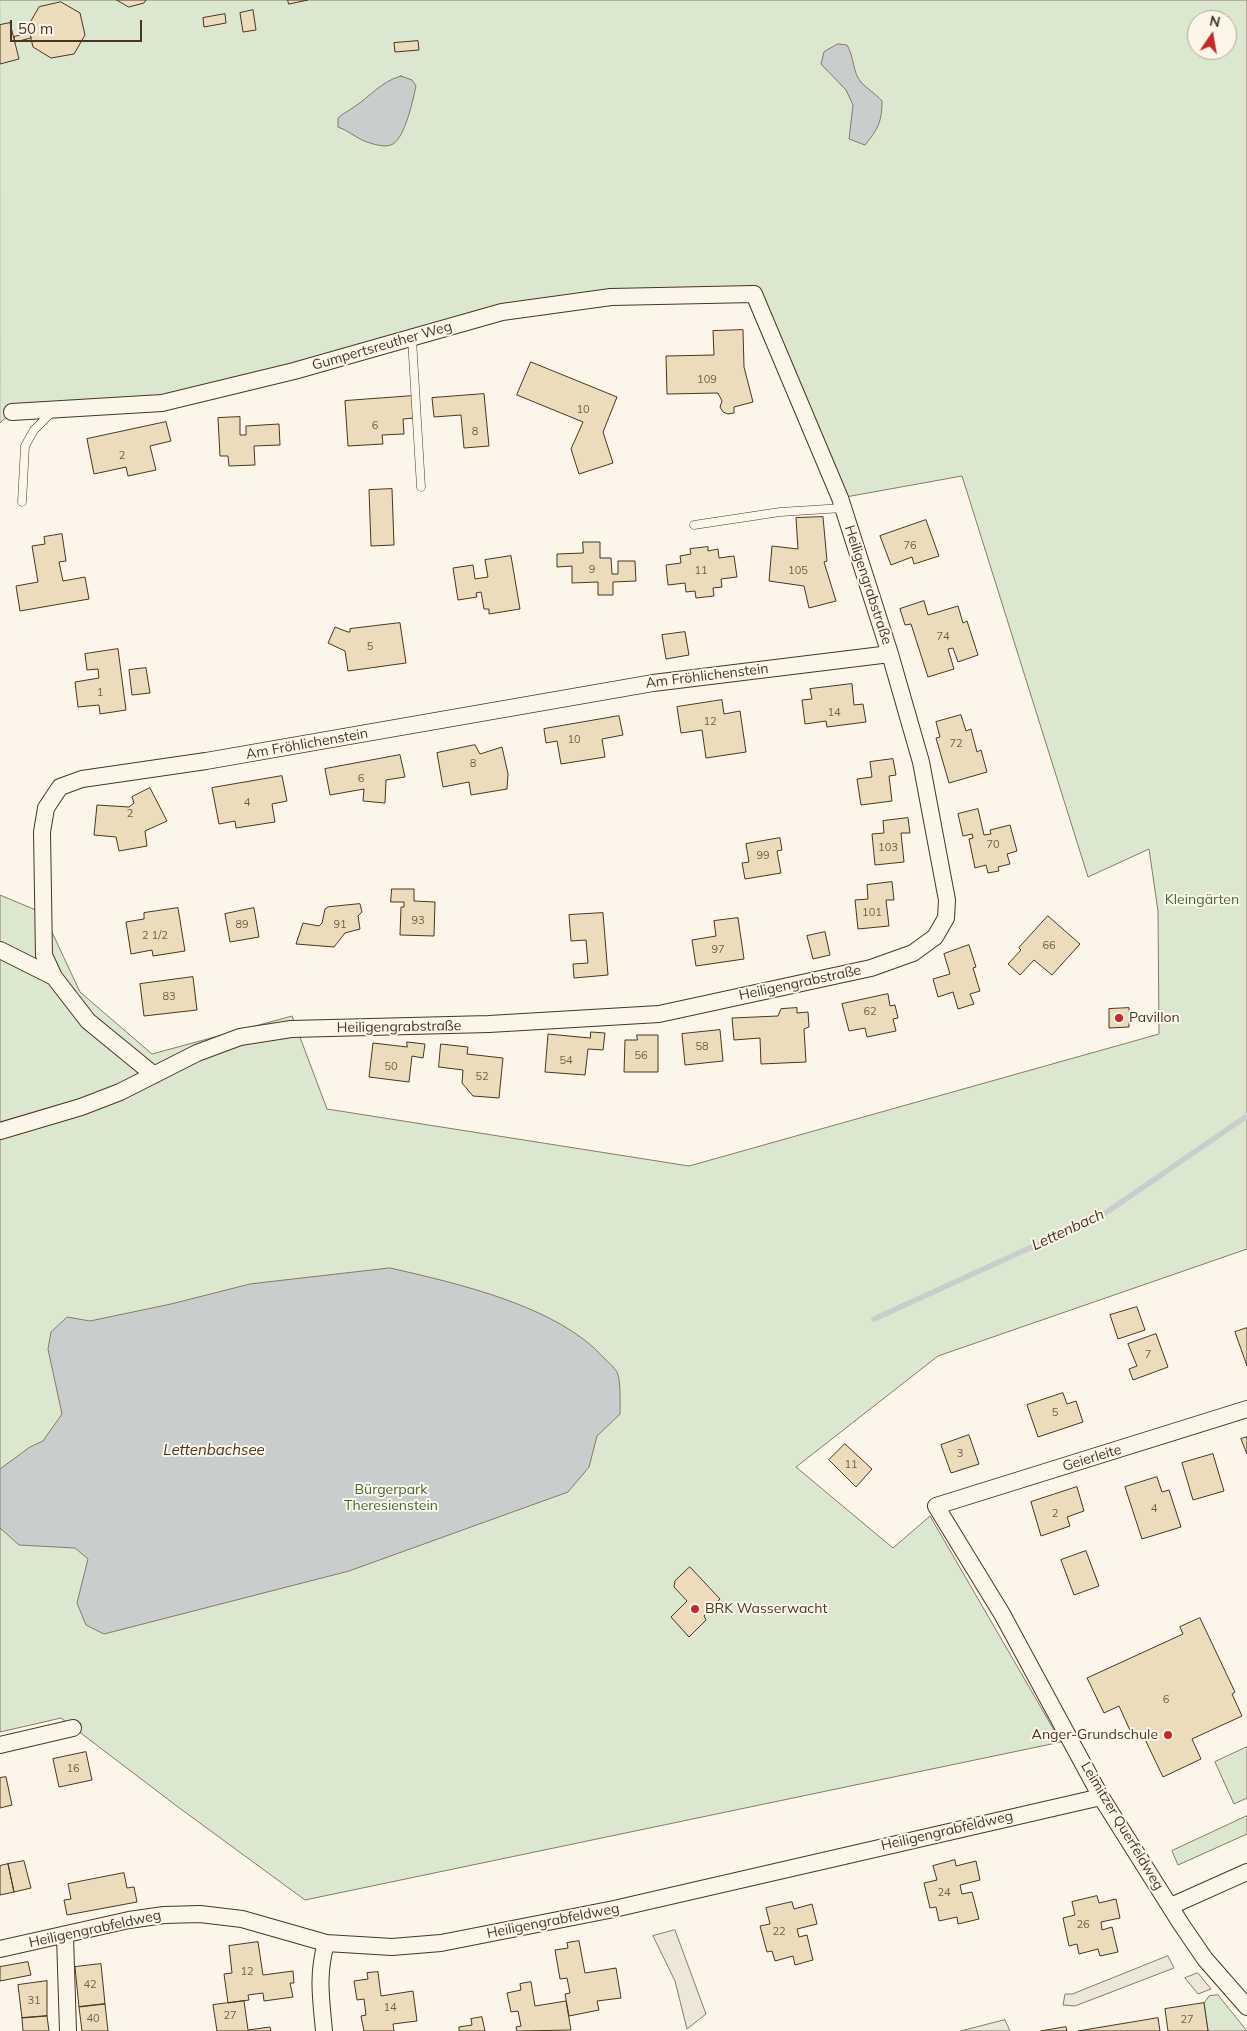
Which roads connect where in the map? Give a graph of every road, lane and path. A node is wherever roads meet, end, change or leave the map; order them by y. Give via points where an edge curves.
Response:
1 (754, 294) joint
2 (412, 339) junction
3 (54, 410) junction
4 (12, 412) dead end
5 (421, 487) dead end
6 (22, 502) dead end
7 (843, 508) junction
8 (694, 525) dead end
9 (890, 654) junction
10 (0, 950) edge
11 (54, 977) junction
12 (154, 1075) junction
13 (0, 1131) edge
14 (1247, 1410) edge
15 (936, 1506) joint
16 (73, 1728) dead end
17 (0, 1745) edge
18 (1101, 1796) junction
19 (1247, 1872) edge
20 (1171, 1906) junction
21 (65, 1936) junction
22 (326, 1942) junction
23 (0, 1949) edge
24 (1247, 2006) edge
25 (68, 2031) edge
26 (324, 2031) edge

1 - 2 street, Gumpertsreuther Weg via 611,297 502,312
1 - 7 street, Heiligengrabstraße
2 - 3 street, Gumpertsreuther Weg via 162,403
2 - 5 lane
3 - 4 street, Gumpertsreuther Weg
3 - 6 lane via 34,430 25,446
7 - 8 lane via 780,512
7 - 9 street, Heiligengrabstraße
9 - 11 street, Am Fröhlichenstein via 653,683 206,762 82,779 60,787 46,808 42,832 44,955
9 - 12 street, Heiligengrabstraße via 921,762 948,900 946,918 935,937 913,953 871,968 659,1014 489,1024 291,1030 240,1037 197,1053
10 - 11 street
11 - 12 street, Am Fröhlichenstein via 88,1021
12 - 13 street, Heiligengrabstraße via 81,1108
14 - 15 street, Geierleite
15 - 18 street, Leimitzer Querfeldweg via 1002,1614
16 - 17 street
18 - 20 street, Leimitzer Querfeldweg
18 - 22 street, Heiligengrabfeldweg via 564,1920 441,1943 392,1947
19 - 20 street
20 - 24 street, Leimitzer Querfeldweg via 1205,1959
21 - 22 street, Heiligengrabfeldweg via 129,1920 200,1914 242,1919
21 - 23 street, Heiligengrabfeldweg
21 - 25 street
22 - 26 street via 319,1986

